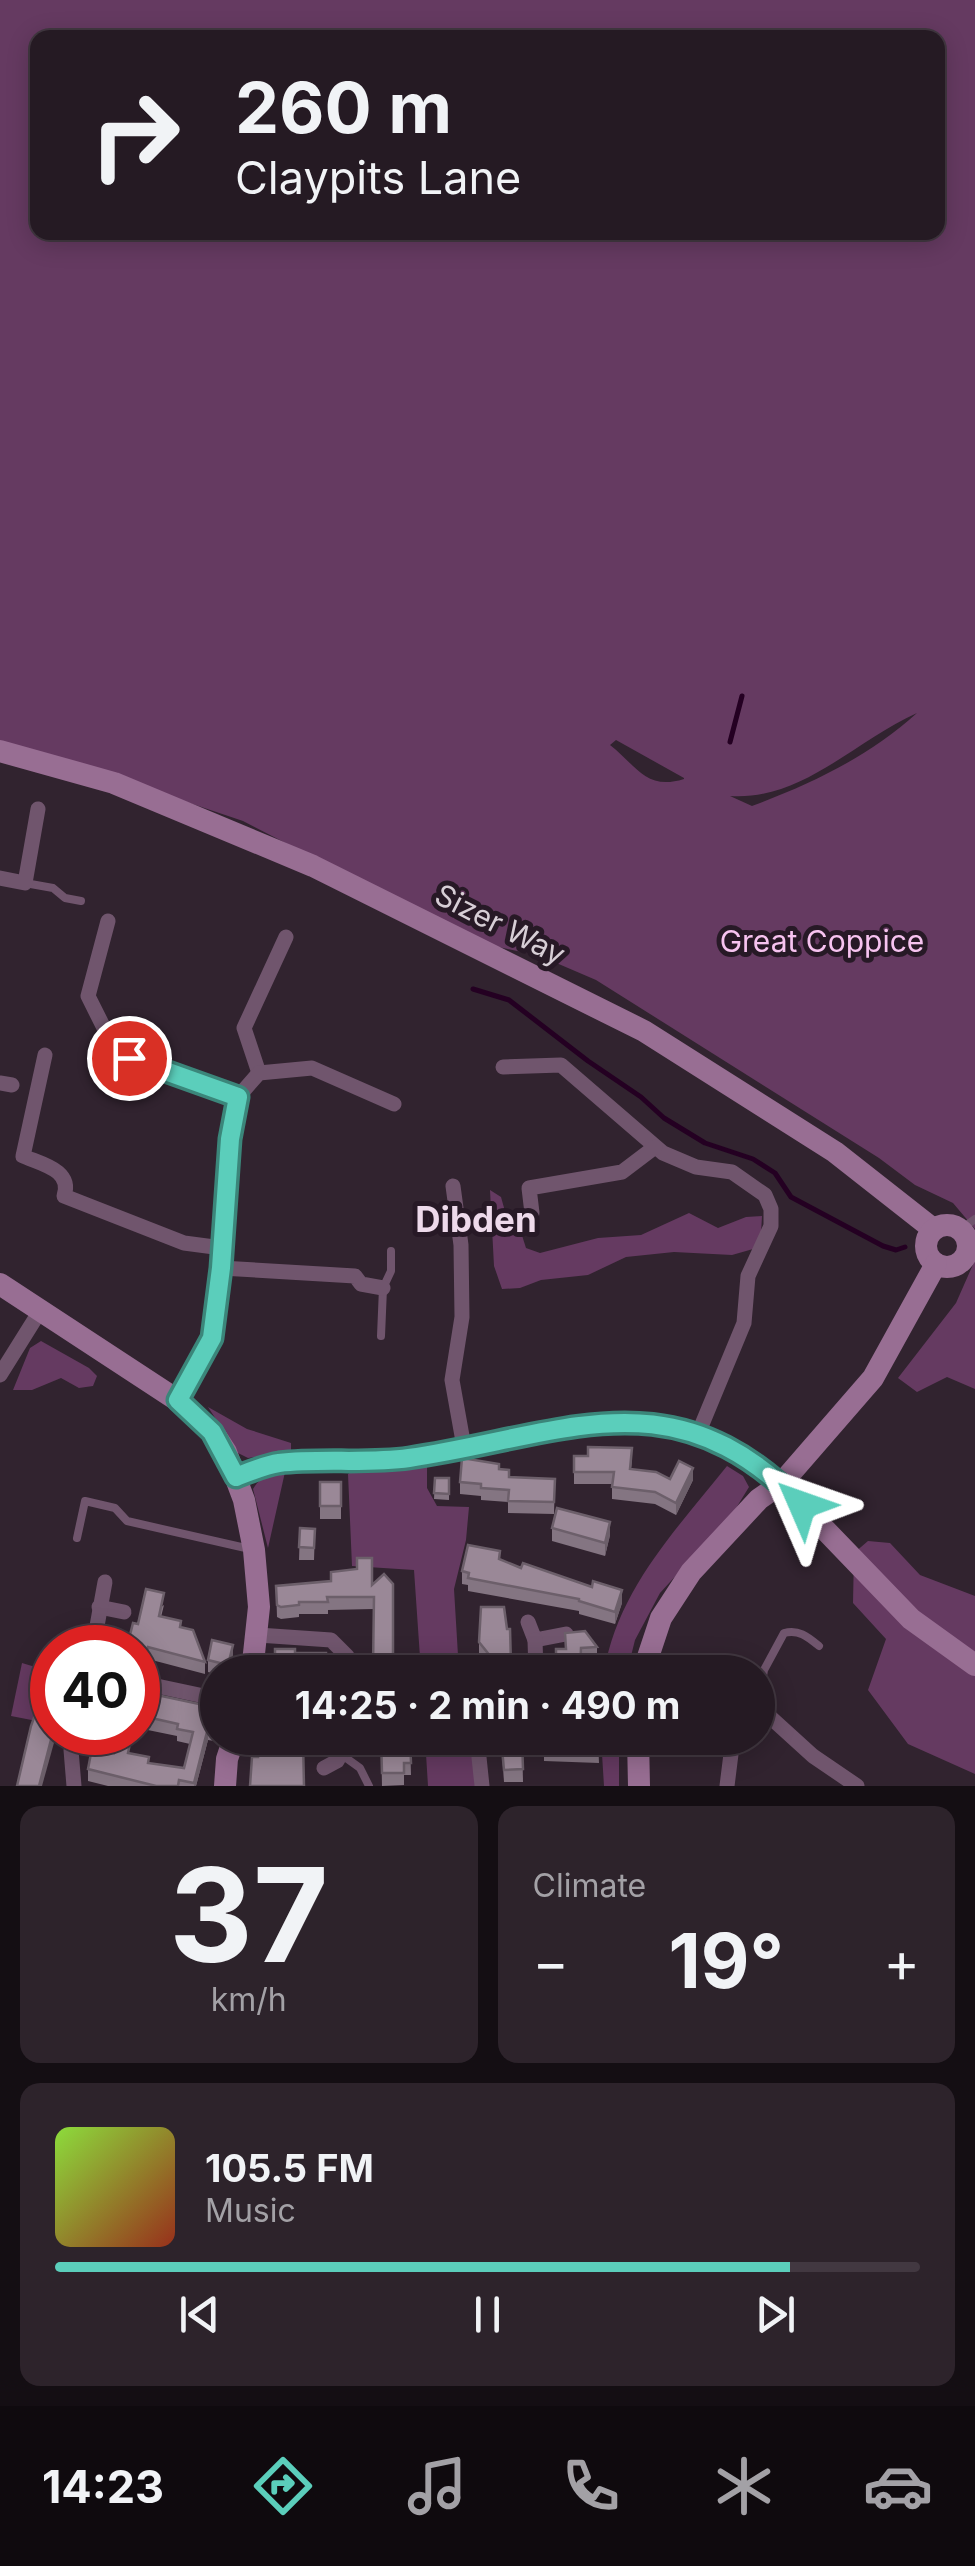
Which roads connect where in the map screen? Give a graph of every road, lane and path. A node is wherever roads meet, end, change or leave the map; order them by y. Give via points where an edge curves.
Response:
1 (0, 751) edge
2 (38, 809) dead end
3 (0, 878) edge
4 (25, 883) junction
5 (81, 902) dead end
6 (108, 921) dead end
7 (286, 937) dead end
8 (45, 1055) dead end
9 (503, 1067) dead end
10 (259, 1072) junction
11 (238, 1097) junction
12 (394, 1104) dead end
13 (655, 1147) junction
14 (453, 1186) dead end
15 (532, 1214) dead end
16 (968, 1224) edge
17 (933, 1230) junction
18 (222, 1248) junction
19 (391, 1251) dead end
20 (936, 1264) junction
21 (221, 1268) junction
22 (0, 1284) edge
23 (383, 1288) junction
24 (40, 1312) junction
25 (381, 1336) dead end
26 (0, 1375) edge
27 (178, 1400) junction
28 (698, 1434) junction
29 (464, 1446) junction
30 (236, 1477) junction
31 (781, 1484) junction
32 (77, 1538) dead end
33 (254, 1550) junction
34 (105, 1582) dead end
35 (99, 1608) junction
36 (124, 1612) dead end
37 (528, 1622) dead end
38 (96, 1625) edge
39 (566, 1634) edge
40 (258, 1635) junction
41 (535, 1640) junction
42 (819, 1646) dead end
43 (255, 1655) edge
44 (345, 1655) edge
45 (535, 1655) edge
46 (649, 1655) edge
47 (772, 1655) edge
48 (975, 1665) edge
49 (160, 1686) edge
50 (200, 1694) edge
51 (775, 1721) edge
52 (71, 1755) edge
53 (228, 1755) edge
54 (341, 1755) edge
55 (343, 1755) edge
56 (479, 1755) edge
57 (639, 1755) edge
58 (731, 1755) edge
59 (324, 1768) dead end
60 (74, 1786) edge
61 (225, 1786) edge
62 (369, 1786) edge
63 (482, 1786) edge
64 (640, 1786) edge
65 (726, 1786) edge
66 (858, 1786) edge

1 - 17 street, Sizer Way via 114,783 313,866 644,1031 835,1152
2 - 4 street
3 - 4 street
4 - 5 lane
6 - 11 street via 88,996 109,1038 129,1058
7 - 10 street via 244,1028
8 - 18 street via 23,1156 58,1172 67,1187 64,1196 184,1243
9 - 13 street via 562,1066
10 - 11 street
10 - 12 street via 312,1068
11 - 18 street
13 - 15 street via 622,1172 529,1188
13 - 28 street via 696,1167 732,1172 765,1195 771,1208 771,1226 748,1276 744,1323
14 - 29 street via 462,1316 452,1380
16 - 17 street
16 - 20 street via 966,1256 954,1266
17 - 20 street via 926,1249
18 - 21 street
19 - 23 lane
20 - 31 street via 873,1378
21 - 23 street via 355,1276
21 - 27 street via 212,1338
22 - 24 street
23 - 25 lane
24 - 26 street
24 - 27 street
27 - 30 street via 212,1432
28 - 29 street via 613,1421
28 - 31 street via 756,1463
29 - 30 street via 406,1458 276,1463
30 - 33 street
31 - 46 street via 691,1572 661,1618
31 - 48 street via 911,1619
32 - 33 lane via 85,1501 115,1508 127,1522
33 - 40 street
34 - 35 street
35 - 36 street
35 - 38 street
37 - 41 street
39 - 41 street
40 - 43 street
40 - 44 street via 320,1636
41 - 45 street
42 - 47 lane via 792,1630
49 - 50 street
51 - 66 street
52 - 60 street
53 - 61 street
54 - 59 street
55 - 62 lane
56 - 63 street
57 - 64 street
58 - 65 street

